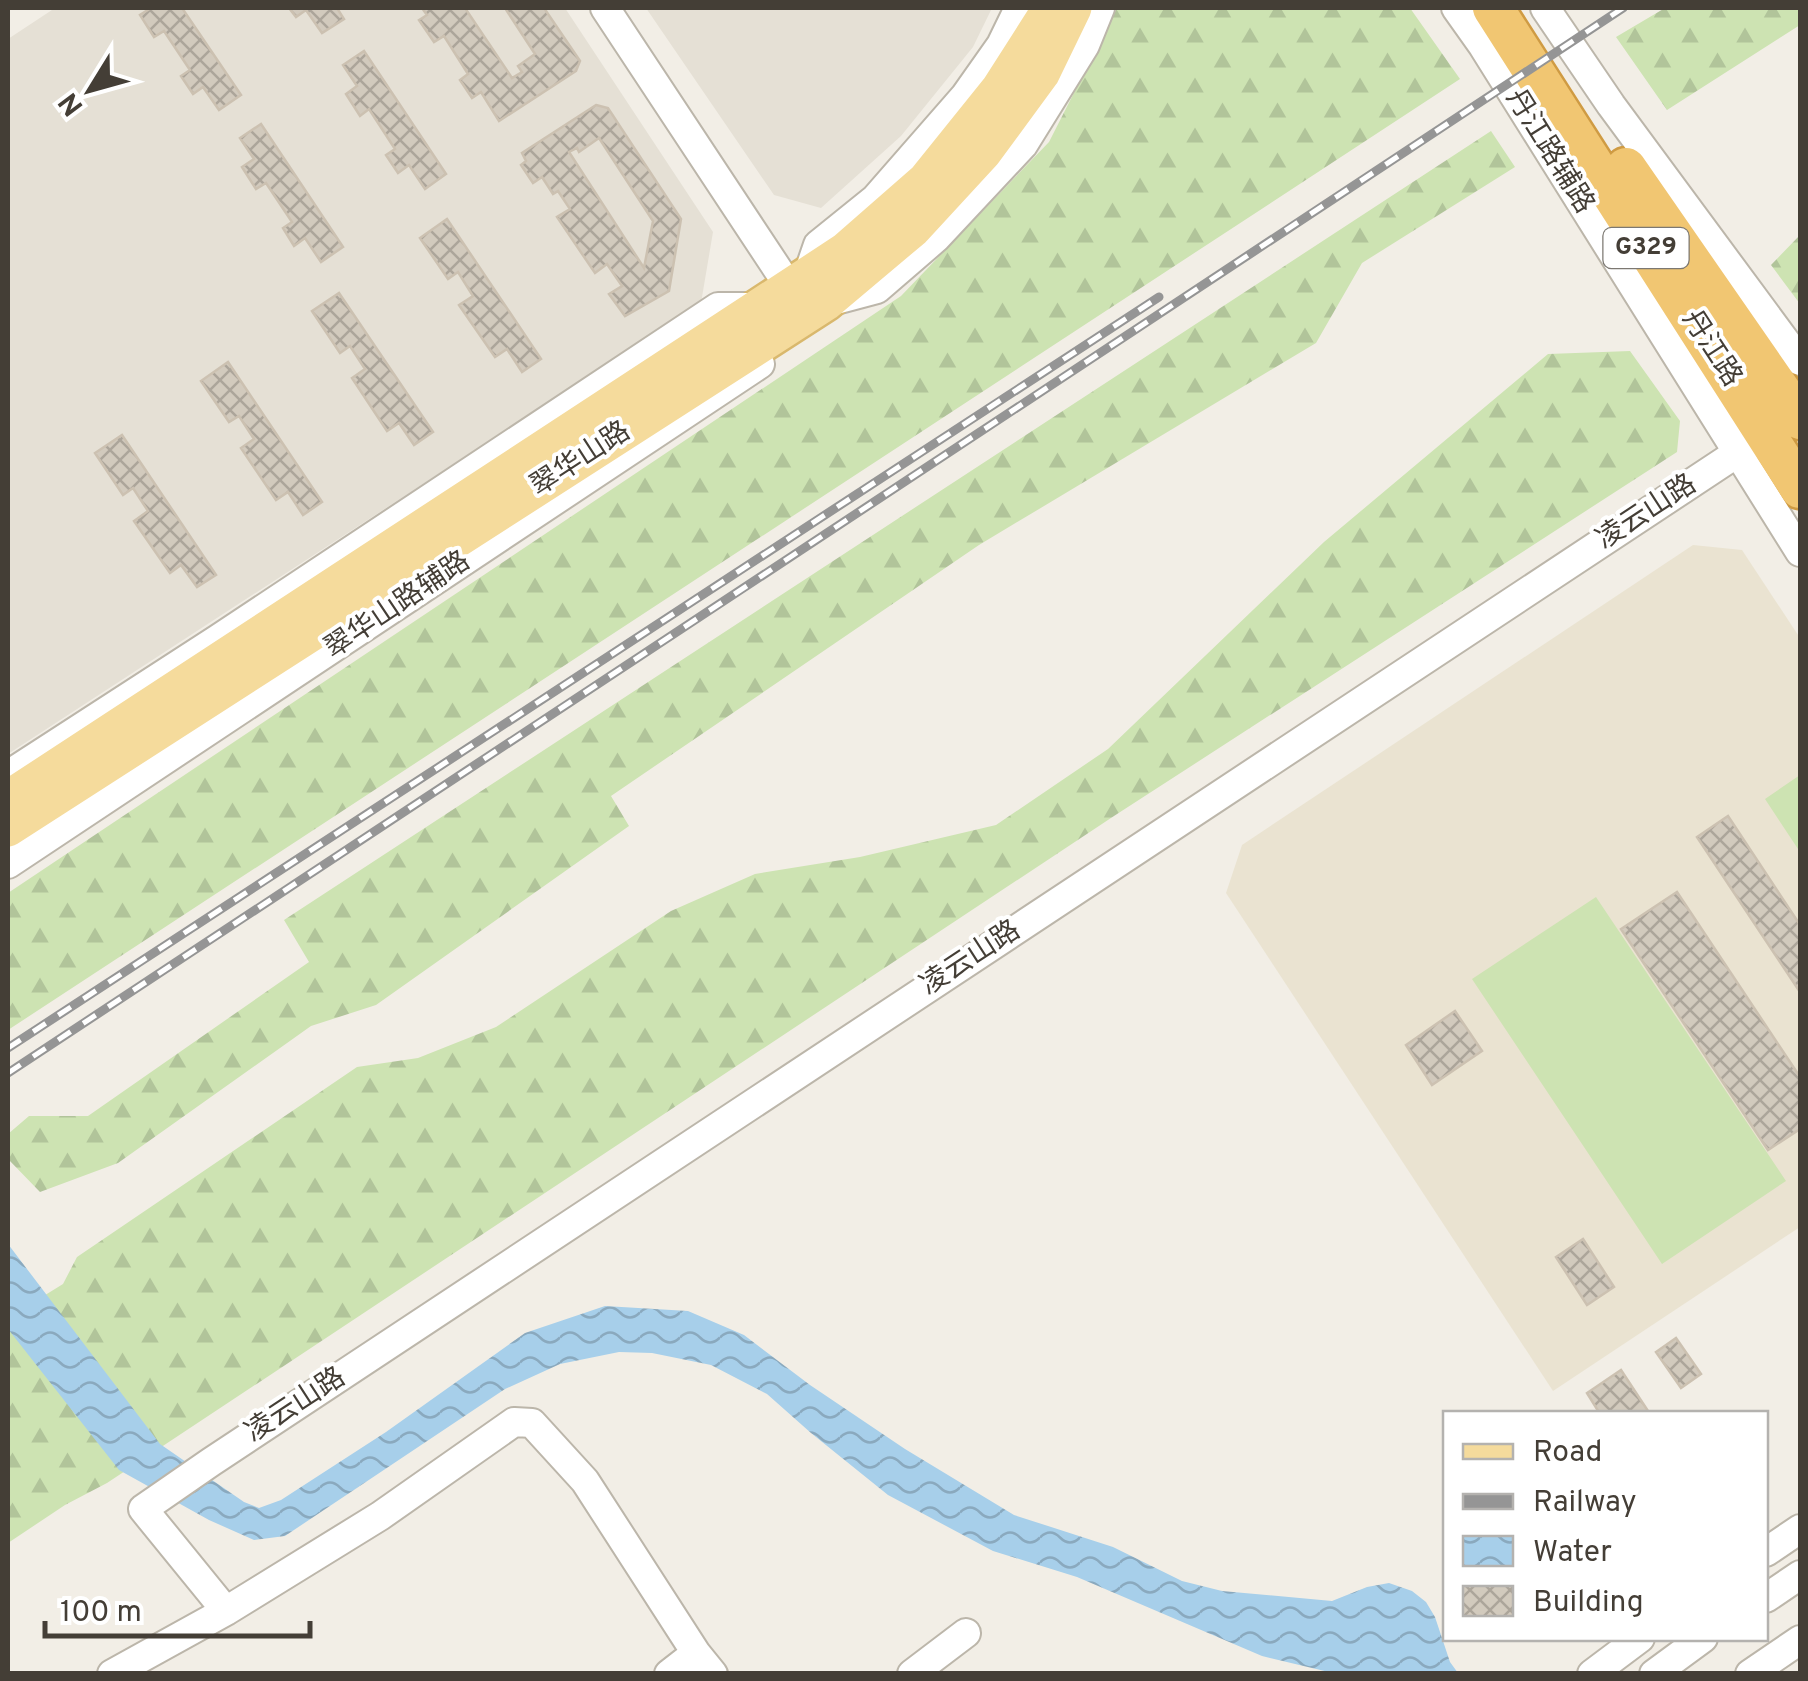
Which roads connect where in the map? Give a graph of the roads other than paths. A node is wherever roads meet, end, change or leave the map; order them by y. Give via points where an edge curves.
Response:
1 (606, 8) edge
2 (1019, 8) edge
3 (1050, 8) edge
4 (1074, 8) edge
5 (1100, 8) edge
6 (1456, 8) edge
7 (1492, 8) edge
8 (1514, 8) edge
9 (1545, 8) edge
10 (807, 295) junction
11 (767, 321) junction
12 (1800, 361) edge
13 (1780, 426) edge
14 (1800, 488) edge
15 (1800, 552) edge
16 (8, 775) edge
17 (8, 798) edge
18 (8, 829) edge
19 (8, 864) edge
20 (1800, 1529) edge
21 (1768, 1551) edge
22 (1800, 1575) edge
23 (1768, 1597) edge
24 (226, 1610) junction
25 (966, 1633) dead end
26 (1800, 1640) edge
27 (1636, 1641) edge
28 (1699, 1641) edge
29 (705, 1663) edge
30 (112, 1674) edge
31 (669, 1674) edge
32 (912, 1674) edge
33 (1592, 1674) edge
34 (1654, 1674) edge
35 (1750, 1674) edge

1 - 10 street
2 - 10 street via 965,96 875,199 818,245
3 - 10 main road, 翠华山路 via 999,88 926,180 844,250
4 - 10 main road, 翠华山路 via 1042,74 984,153 914,229
5 - 10 street via 1086,45 1023,144 936,238 877,289
6 - 13 street, 丹江路辅路
7 - 13 highway, 丹江路 / G329
8 - 13 highway, 丹江路 / G329
9 - 12 street
10 - 11 main road, 翠华山路
11 - 16 street via 718,307
11 - 17 main road, 翠华山路
11 - 18 main road, 翠华山路
11 - 19 street, 翠华山路辅路 via 759,366
13 - 14 highway, 丹江路 / G329
13 - 15 street, 丹江路辅路
13 - 24 street, 凌云山路 via 146,1507
20 - 21 street
22 - 23 street
24 - 29 street via 380,1516 514,1422 532,1423 585,1481
24 - 30 street
25 - 32 street
26 - 35 street
27 - 33 street
28 - 34 street
29 - 31 street

